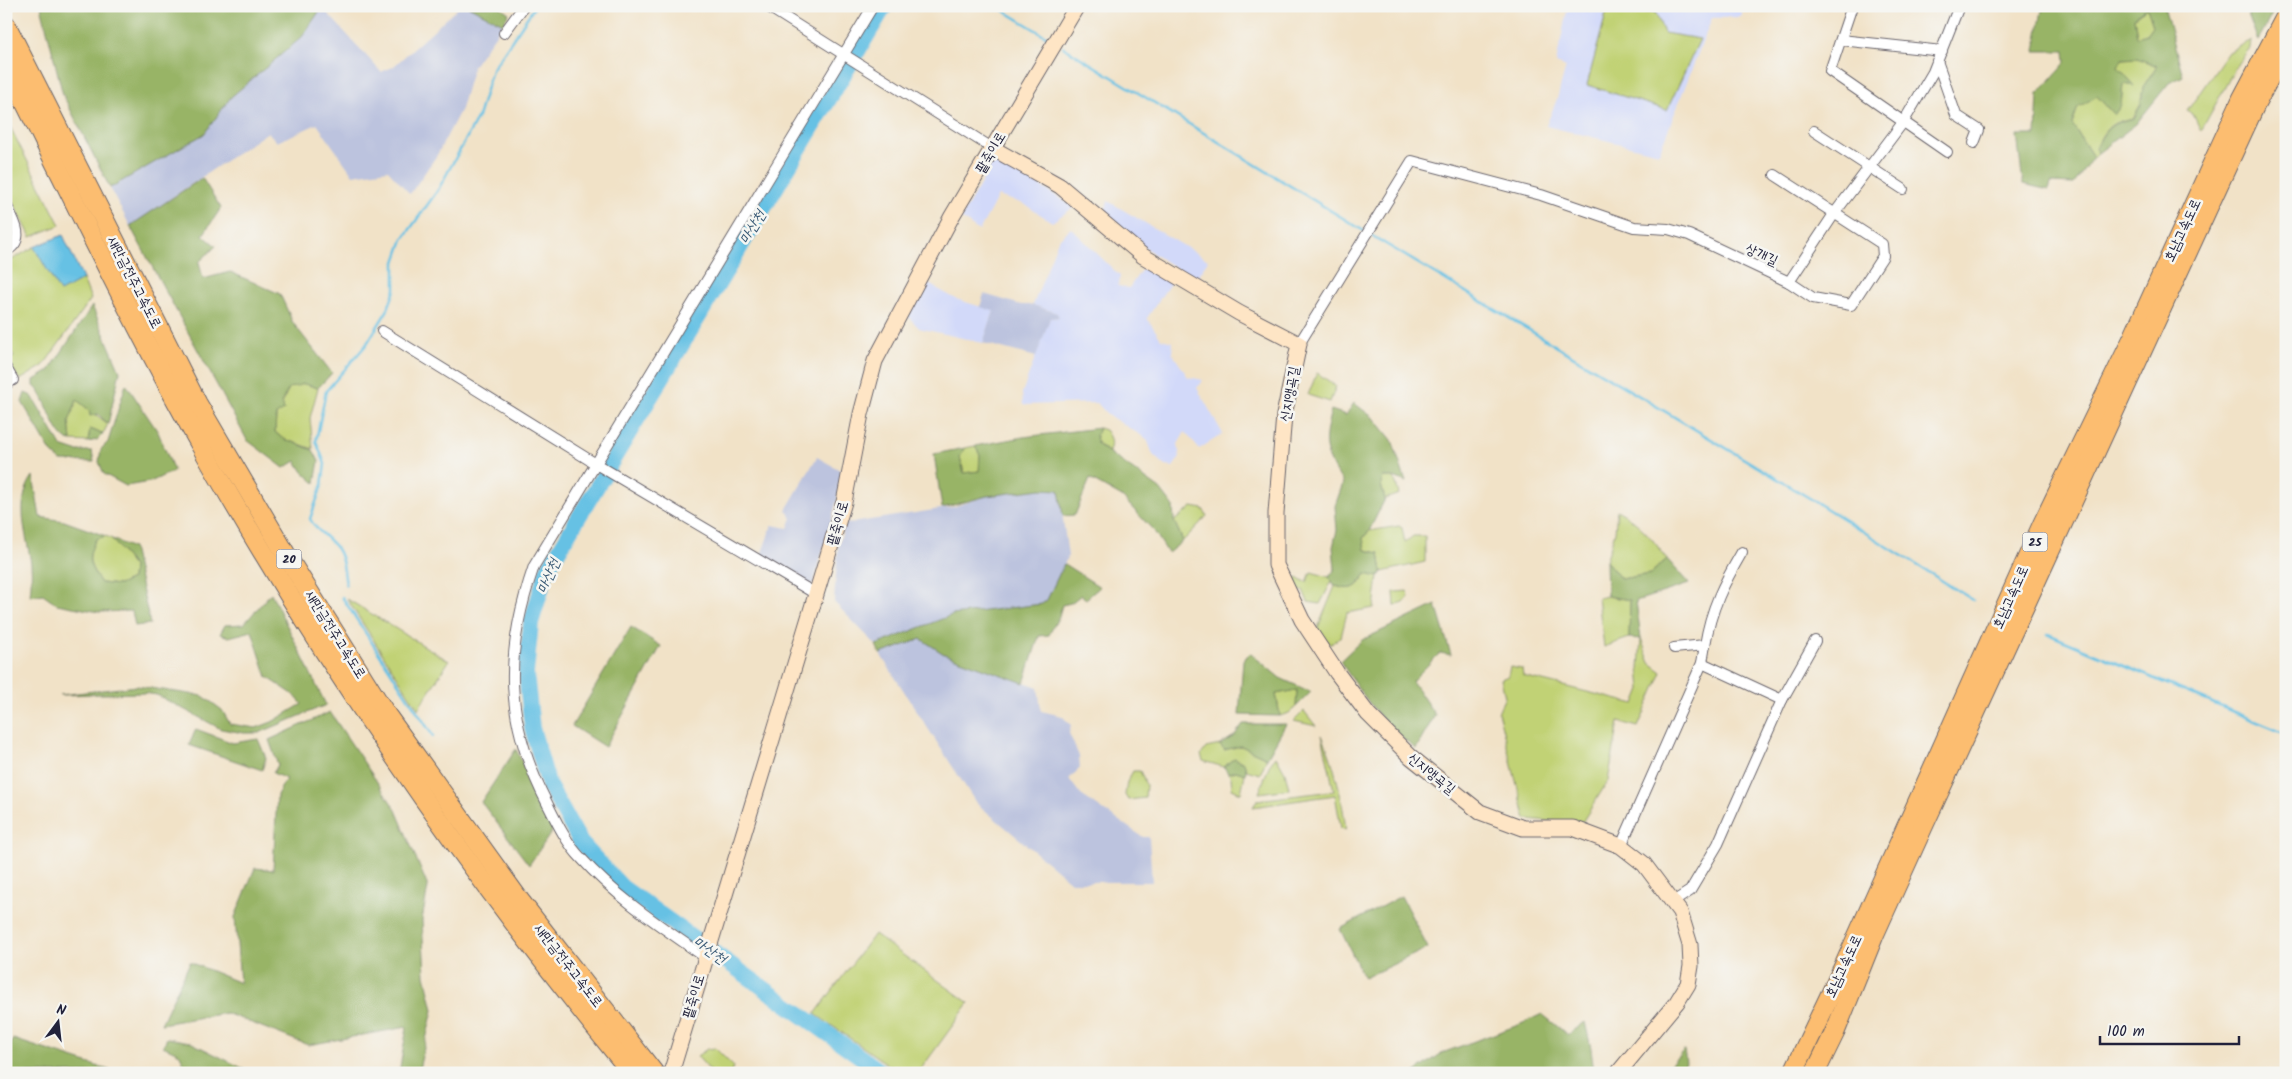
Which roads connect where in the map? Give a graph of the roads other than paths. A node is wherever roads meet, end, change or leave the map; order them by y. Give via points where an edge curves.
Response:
1 (524, 6) edge
2 (767, 6) edge
3 (873, 6) edge
4 (1077, 6) edge
5 (1852, 6) edge
6 (1959, 6) edge
7 (2286, 16) edge
8 (6, 25) edge
9 (504, 33) dead end
10 (1841, 40) junction
11 (2286, 46) edge
12 (1942, 51) junction
13 (847, 56) junction
14 (1937, 62) junction
15 (6, 64) edge
16 (1904, 121) junction
17 (1814, 131) dead end
18 (1974, 143) dead end
19 (992, 148) junction
20 (1948, 152) dead end
21 (1412, 161) joint
22 (1870, 168) junction
23 (1774, 175) dead end
24 (1903, 190) dead end
25 (6, 205) edge
26 (1834, 214) junction
27 (6, 251) edge
28 (1789, 282) junction
29 (382, 331) dead end
30 (1299, 344) junction
31 (6, 368) edge
32 (6, 384) edge
33 (599, 466) junction
34 (1742, 552) dead end
35 (816, 594) junction
36 (1815, 641) dead end
37 (1705, 645) junction
38 (1674, 648) dead end
39 (1702, 663) junction
40 (1782, 700) junction
41 (1621, 846) junction
42 (1673, 902) junction
43 (706, 956) junction
44 (631, 1072) edge
45 (654, 1073) edge
46 (671, 1073) edge
47 (1618, 1073) edge
48 (1793, 1073) edge
49 (1815, 1073) edge

1 - 9 street
2 - 13 street
3 - 13 street
4 - 19 street, 팥죽이로
5 - 10 street
6 - 12 street, 상개길
7 - 48 highway, 호남고속도로 / 25 via 2242,99 2044,523
8 - 45 highway, 새만금전주고속도로 / 20 via 197,403 291,563 387,716 520,901
10 - 12 street
10 - 16 street via 1830,71
11 - 49 highway, 호남고속도로 / 25 via 2255,105 1921,831
12 - 14 street, 상개길
13 - 19 street
13 - 33 street
14 - 16 street, 상개길
14 - 18 street via 1956,115 1979,130
15 - 44 highway, 새만금전주고속도로 / 20 via 200,444 287,591 367,718 464,856 547,968
16 - 20 street
16 - 22 street, 상개길
17 - 22 street
19 - 30 street via 1060,186 1144,256 1239,313
19 - 35 street, 팥죽이로 via 875,361 844,502
21 - 28 street, 상개길 via 1541,194 1634,227 1668,229 1688,235
21 - 30 street, 신지앵곡길
22 - 24 street
22 - 26 street, 상개길
23 - 26 street
25 - 27 street via 18,228 18,237 12,248
26 - 28 street, 상개길
26 - 28 street via 1882,244 1883,256 1851,305 1813,298
29 - 33 street
30 - 41 street, 신지앵곡길 via 1284,415 1276,513 1276,565 1306,627 1368,714 1411,757 1480,812 1523,828 1574,828
31 - 32 street via 13,380
33 - 35 street
33 - 43 street via 534,566 524,593 512,666 520,738 532,773 579,857 622,898
34 - 37 street via 1712,610
35 - 43 street, 팥죽이로
36 - 40 street
37 - 38 street
37 - 39 street
39 - 40 street
39 - 41 street
40 - 42 street via 1718,844 1690,891
41 - 42 street, 신지앵곡길 via 1644,864
42 - 47 street, 신지앵곡길 via 1680,912 1690,945 1688,984
43 - 46 street, 팥죽이로

